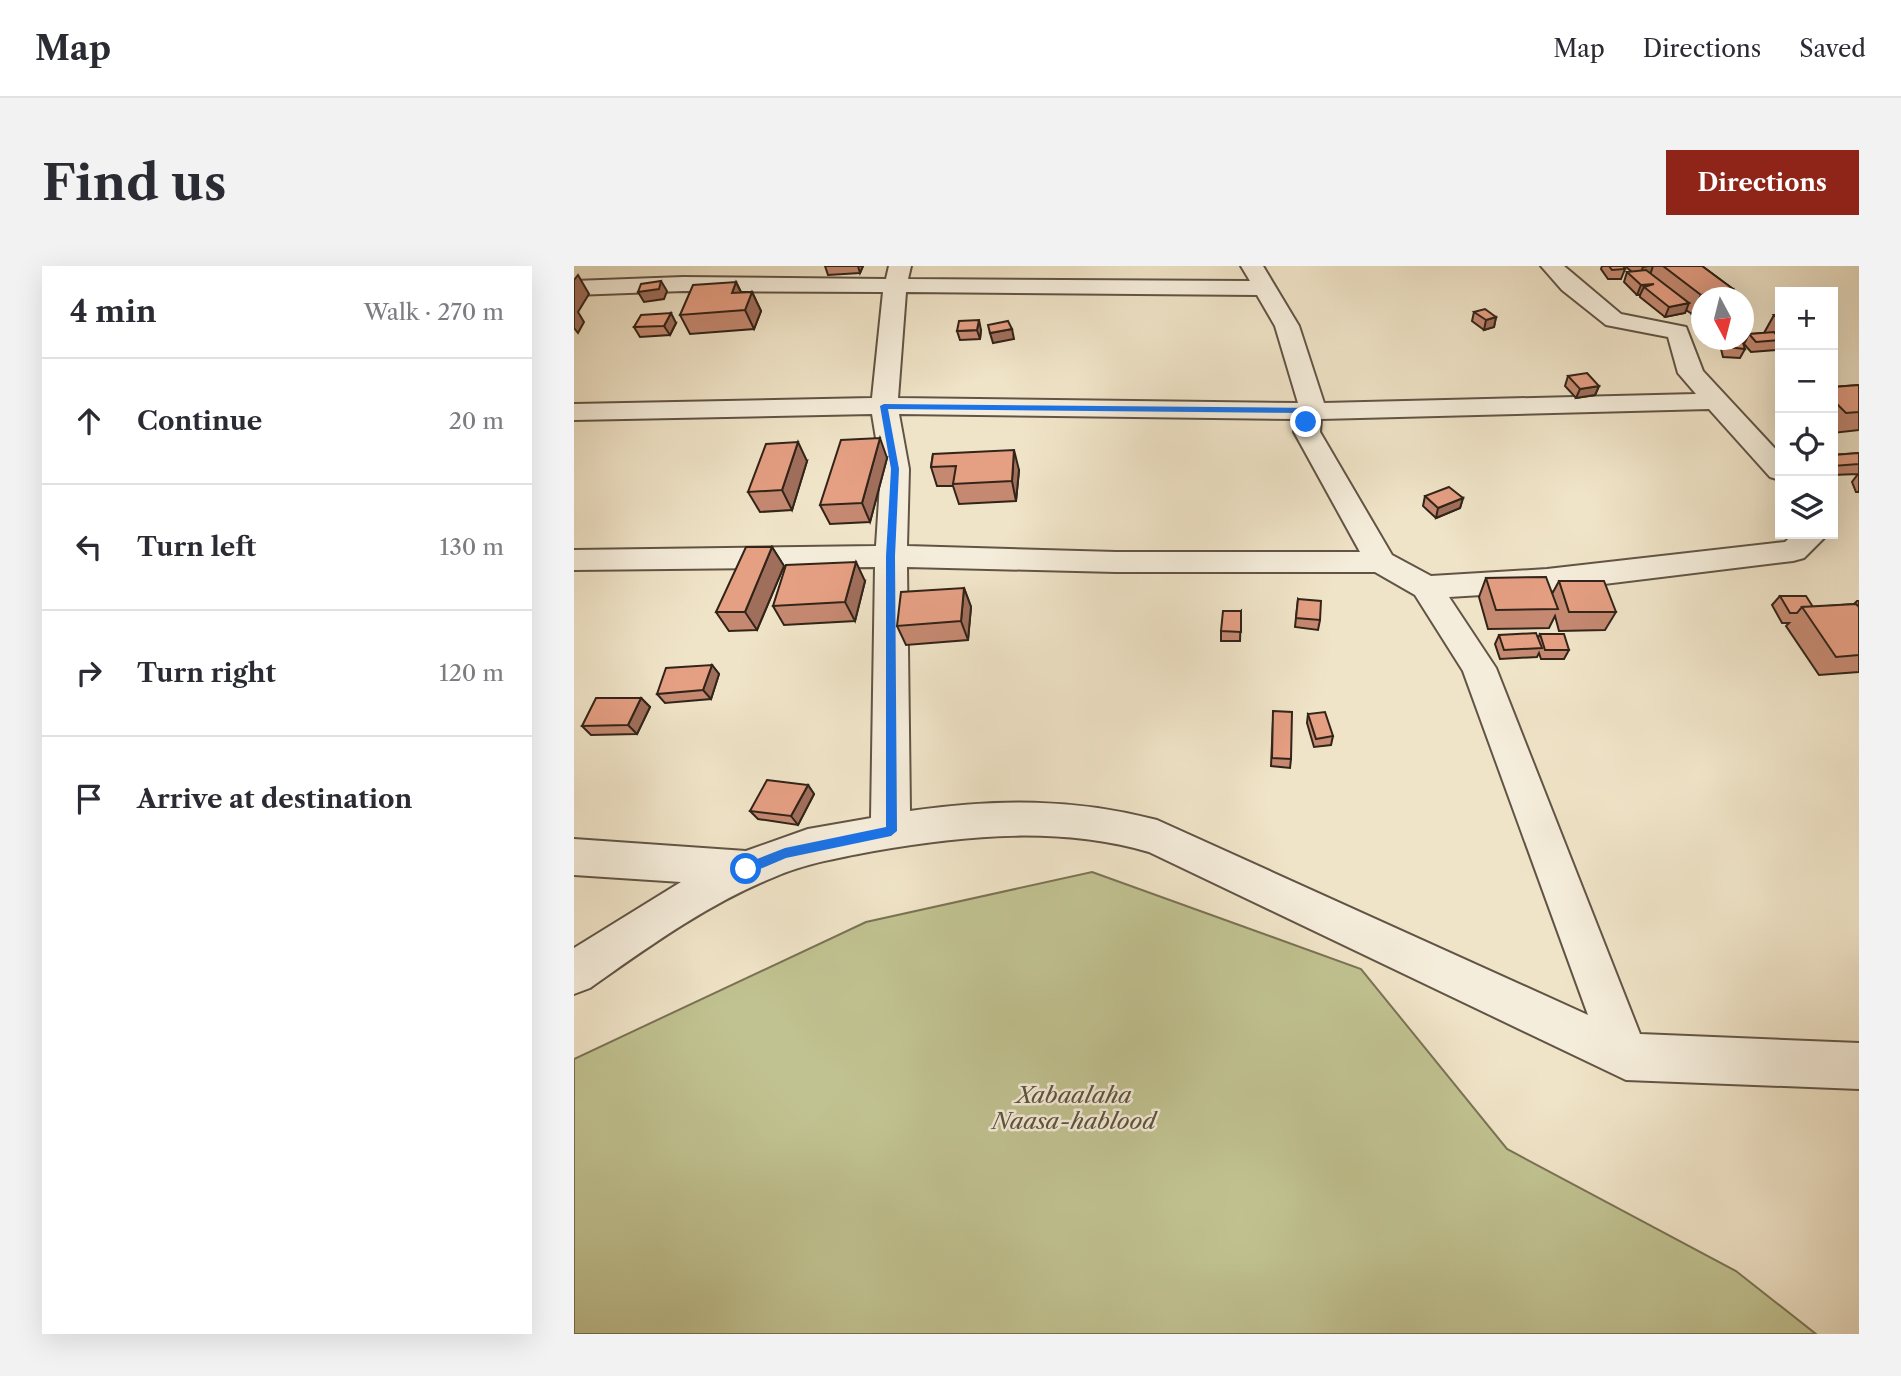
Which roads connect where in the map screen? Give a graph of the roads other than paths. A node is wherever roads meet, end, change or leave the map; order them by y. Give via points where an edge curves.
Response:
1 (1252, 266) edge
2 (1552, 266) edge
3 (898, 276) edge
4 (574, 288) edge
5 (1264, 288) junction
6 (1718, 401) junction
7 (884, 406) junction
8 (1313, 411) junction
9 (574, 412) edge
10 (1775, 465) edge
11 (1807, 539) edge
12 (891, 556) junction
13 (574, 559) edge
14 (1381, 562) junction
15 (1426, 587) junction
16 (891, 831) junction
17 (574, 857) edge
18 (746, 869) junction
19 (574, 973) edge
20 (1626, 1057) junction
21 (1859, 1066) edge

1 - 5 street
2 - 6 street via 1614,320 1678,332 1691,373
3 - 4 street
3 - 5 street
3 - 7 street
5 - 8 street via 1287,326
6 - 8 street
6 - 10 street
7 - 8 street
7 - 9 street
7 - 12 street via 895,469
8 - 14 street via 1306,422 1307,432
11 - 15 street via 1793,551 1547,580
12 - 13 street
12 - 14 street
12 - 16 street
14 - 15 street
15 - 20 street via 1479,668
16 - 18 street via 785,853
16 - 20 street via 963,819 1034,817 1101,823 1157,837
17 - 18 street
18 - 19 street via 680,904
20 - 21 street

